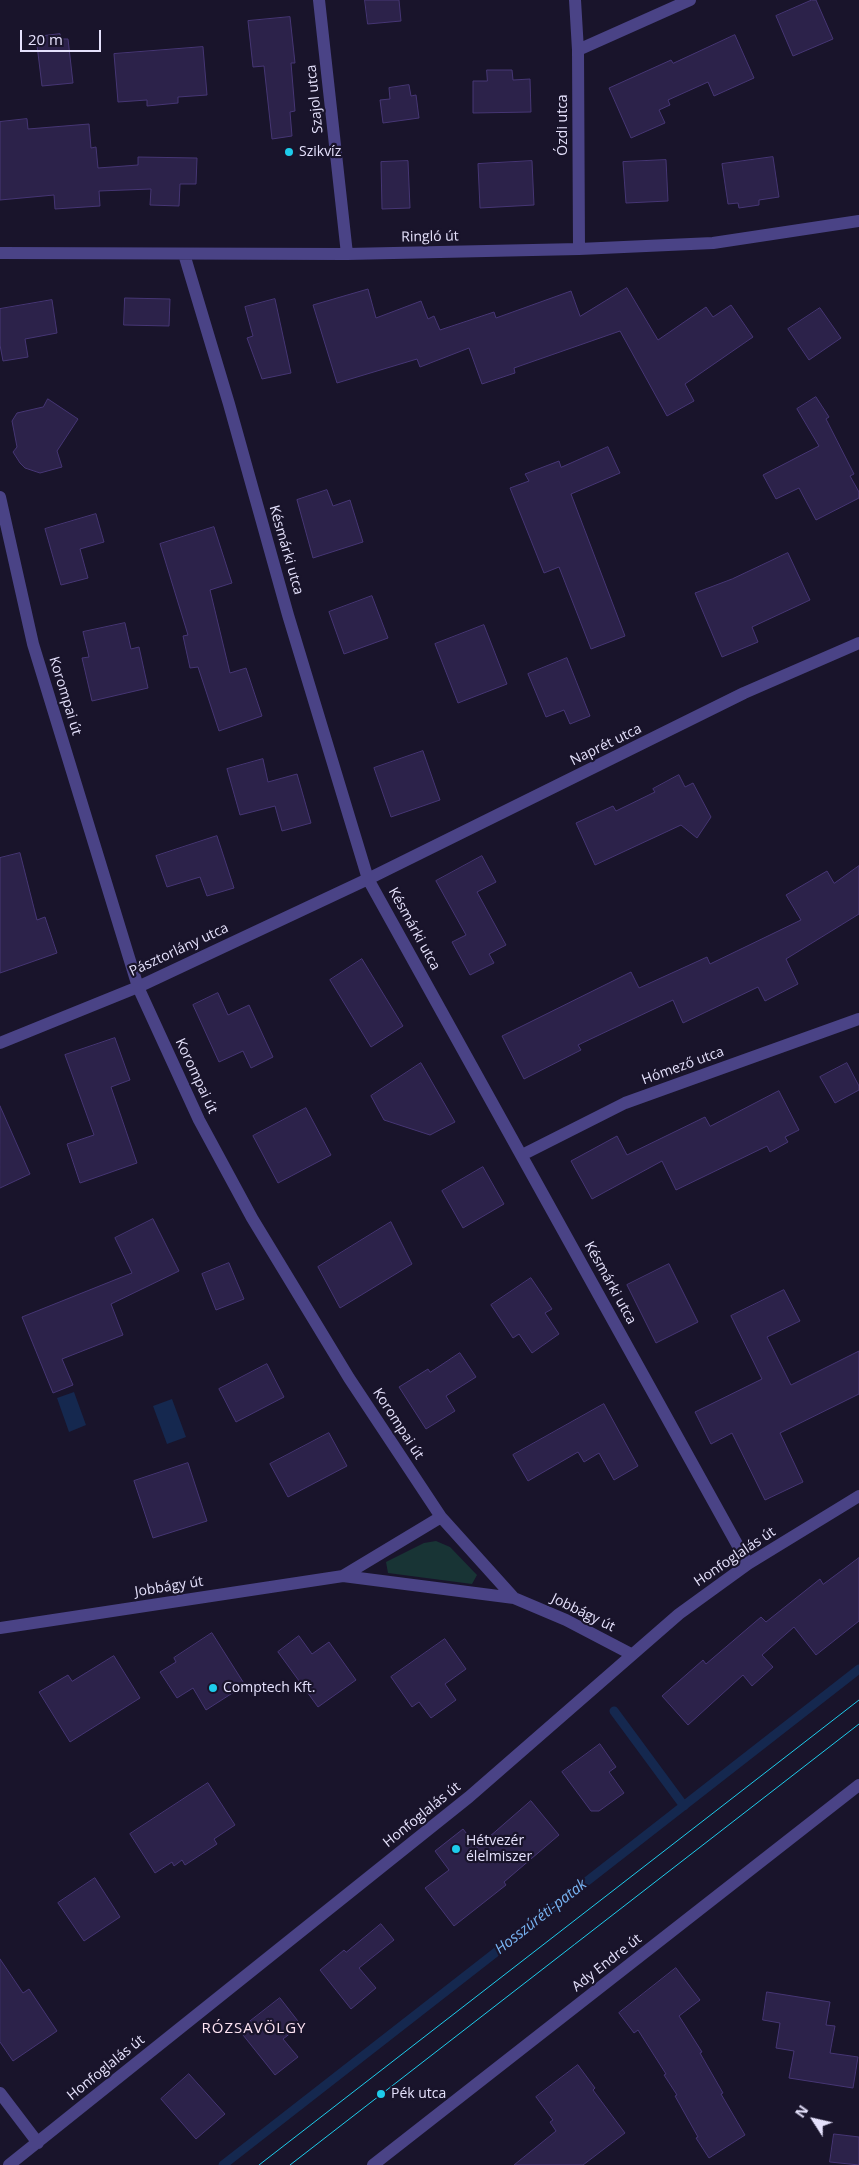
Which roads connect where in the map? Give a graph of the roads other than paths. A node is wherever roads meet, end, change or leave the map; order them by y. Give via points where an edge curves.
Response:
1 (319, 0) edge
2 (575, 0) edge
3 (690, 0) edge
4 (578, 50) junction
5 (859, 221) edge
6 (579, 249) junction
7 (0, 253) edge
8 (184, 254) junction
9 (347, 254) junction
10 (0, 497) edge
11 (859, 643) edge
12 (368, 879) junction
13 (138, 987) junction
14 (859, 1019) edge
15 (0, 1043) edge
16 (522, 1155) junction
17 (859, 1496) edge
18 (441, 1517) junction
19 (748, 1564) junction
20 (344, 1576) junction
21 (514, 1598) junction
22 (0, 1628) edge
23 (630, 1654) junction
24 (859, 1785) edge
25 (0, 2093) edge
26 (38, 2143) junction
27 (9, 2165) edge
28 (373, 2165) edge

1 - 9 street, Szajol utca
2 - 4 street, Ózdi utca
3 - 4 street
4 - 6 street, Ózdi utca
5 - 6 street, Ringló út via 713,243
6 - 9 street, Ringló út
7 - 8 street, Ringló út
8 - 9 street, Ringló út
8 - 12 street, Késmárki utca
10 - 13 street, Korompai út via 33,644
11 - 12 street, Naprét utca via 744,693
12 - 13 street, Pásztorlány utca
12 - 16 street, Késmárki utca
13 - 15 street, Pásztorlány utca
13 - 18 street, Korompai út via 199,1120 252,1218 349,1378
14 - 16 street, Hómező utca via 625,1103
16 - 19 street, Késmárki utca
17 - 19 street, Honfoglalás út
18 - 20 street, Jobbágy út
18 - 21 street, Korompai út
19 - 23 street, Honfoglalás út
20 - 21 street, Jobbágy út
20 - 22 street, Jobbágy út
21 - 23 street, Jobbágy út via 566,1620
23 - 26 street, Honfoglalás út via 469,1797
24 - 28 street, Ady Endre út
25 - 26 street
26 - 27 street, Honfoglalás út

